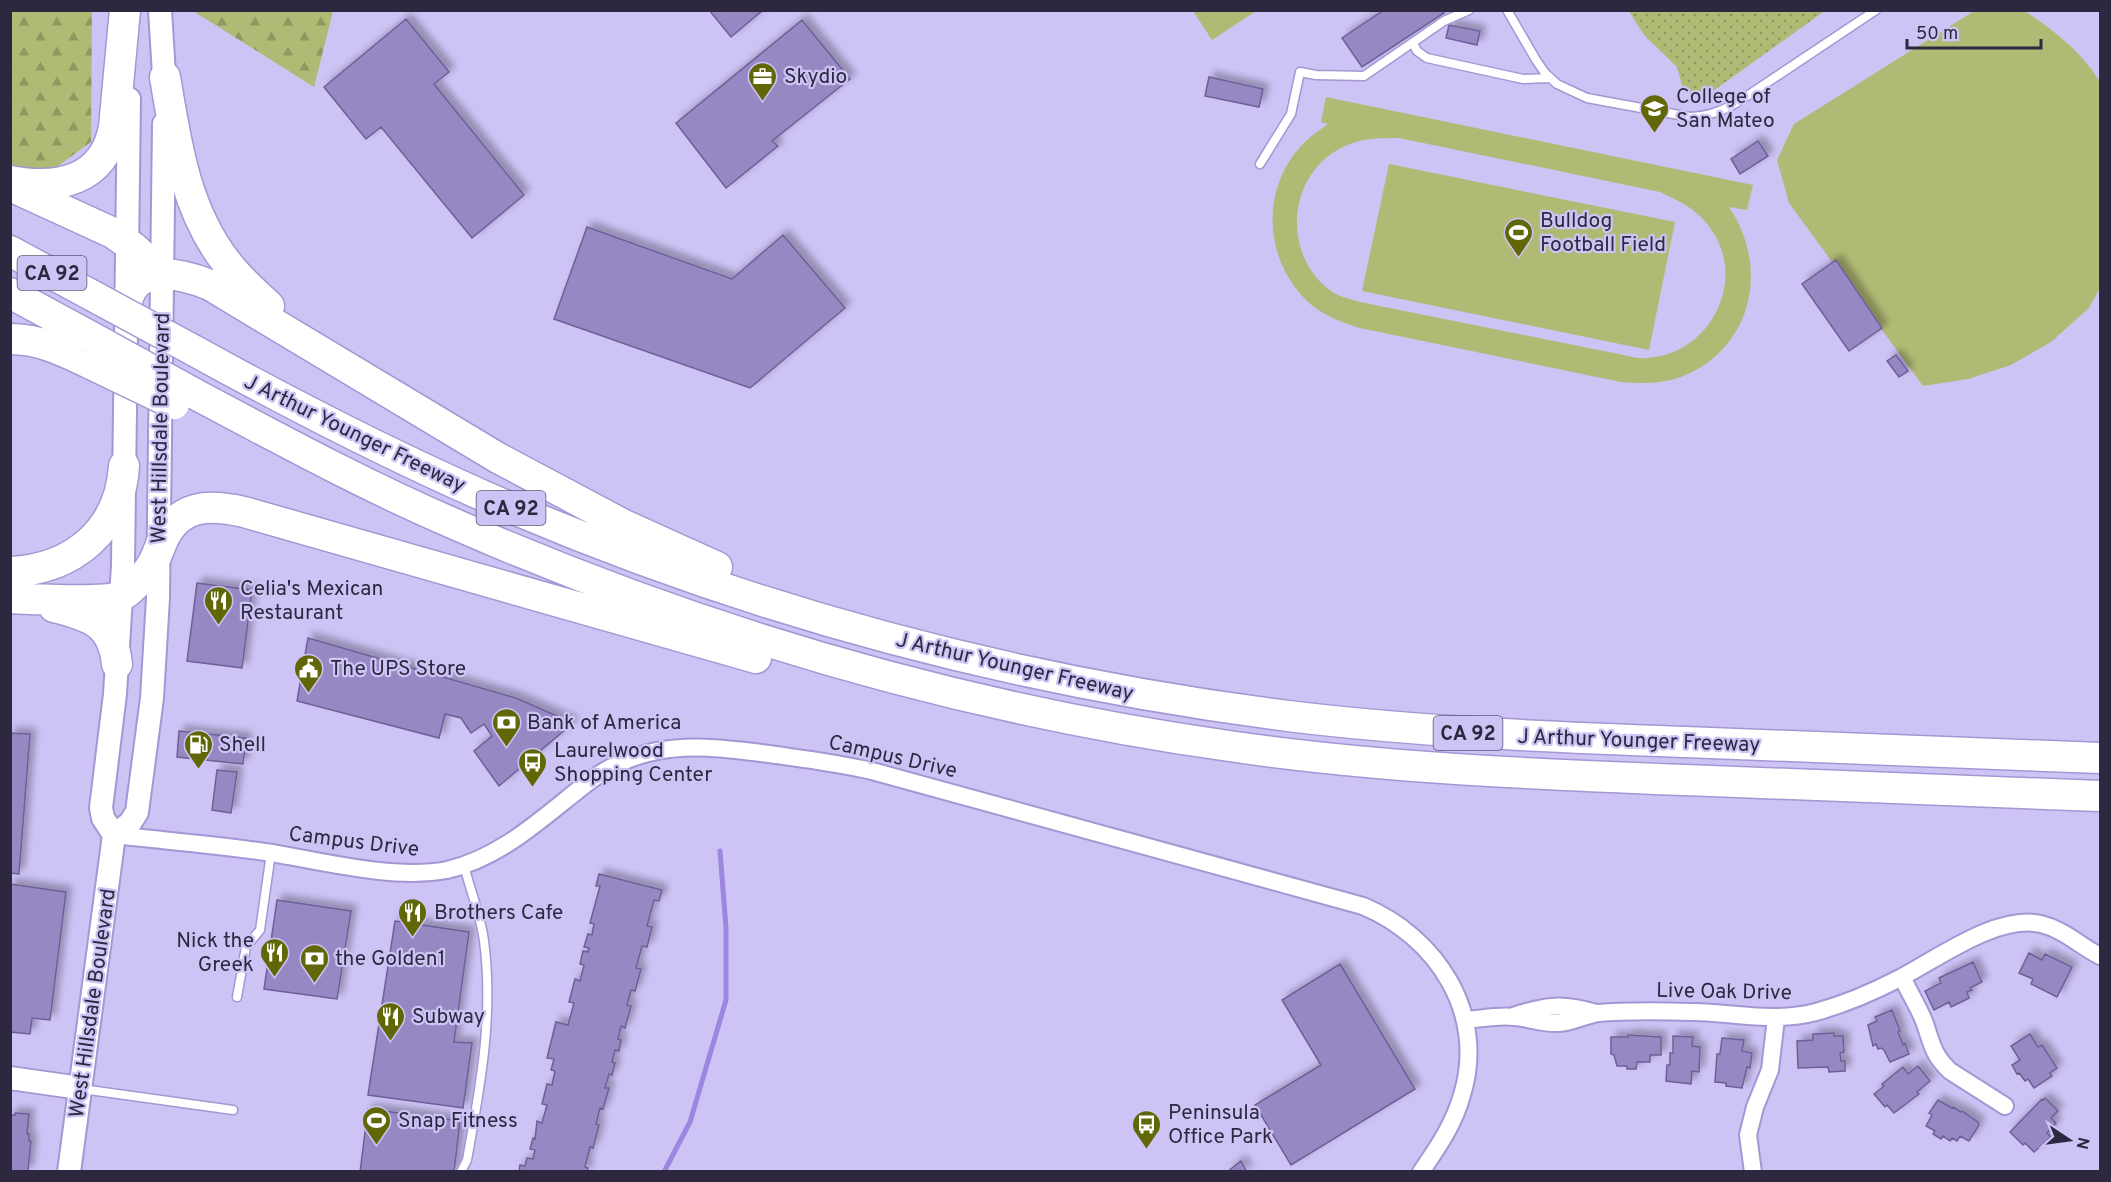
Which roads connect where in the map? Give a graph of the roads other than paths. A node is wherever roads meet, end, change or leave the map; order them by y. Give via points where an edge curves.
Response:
1 (126, 10) edge
2 (160, 10) edge
3 (1469, 10) edge
4 (1507, 10) edge
5 (1876, 10) edge
6 (1413, 43) junction
7 (165, 77) junction
8 (1550, 78) junction
9 (1260, 164) dead end
10 (10, 181) edge
11 (10, 186) edge
12 (127, 242) junction
13 (10, 251) edge
14 (162, 274) junction
15 (10, 294) edge
16 (126, 310) junction
17 (10, 339) edge
18 (317, 350) junction
19 (93, 352) junction
20 (124, 466) junction
21 (159, 554) junction
22 (13, 589) edge
23 (121, 596) junction
24 (846, 626) junction
25 (117, 664) junction
26 (960, 695) junction
27 (2100, 758) edge
28 (2100, 796) edge
29 (114, 835) junction
30 (271, 853) junction
31 (464, 865) junction
32 (2100, 956) edge
33 (1902, 977) junction
34 (237, 997) dead end
35 (1776, 1018) junction
36 (1465, 1020) junction
37 (10, 1078) edge
38 (80, 1088) junction
39 (2005, 1106) dead end
40 (234, 1110) dead end
41 (69, 1172) edge
42 (461, 1172) edge
43 (1421, 1172) edge
44 (1753, 1172) edge

1 - 10 highway via 114,127 102,158 67,182 37,185
1 - 12 main road, West Hillsdale Boulevard
2 - 7 main road, West Hillsdale Boulevard
3 - 6 lane via 1444,21
4 - 8 lane
5 - 8 lane via 1738,102 1706,116 1676,115 1587,98
6 - 8 lane via 1427,58 1523,79
6 - 9 lane via 1364,76 1300,72 1292,114
7 - 14 main road, West Hillsdale Boulevard
7 - 18 highway via 187,186 210,238 237,276
11 - 12 highway
12 - 14 highway
12 - 16 main road, West Hillsdale Boulevard
13 - 24 highway, J Arthur Younger Freeway / CA 92, bridge via 346,432 513,509 666,568
14 - 16 highway via 135,285 128,295
14 - 18 highway via 210,285
14 - 21 main road, West Hillsdale Boulevard
15 - 19 highway, J Arthur Younger Freeway / CA 92
16 - 20 main road, West Hillsdale Boulevard
17 - 19 highway
18 - 24 highway via 464,439 591,508
19 - 26 highway, J Arthur Younger Freeway / CA 92, bridge via 410,504 553,566 782,646
20 - 22 highway via 115,508 96,536 53,564 32,570
20 - 23 main road, West Hillsdale Boulevard
21 - 23 highway via 145,575
21 - 26 highway via 169,530 182,516 205,507 223,508 748,656 830,675
21 - 29 main road, West Hillsdale Boulevard via 153,678 139,795 134,818
22 - 23 highway via 97,599
22 - 25 highway via 99,624 112,641
23 - 25 main road, West Hillsdale Boulevard
24 - 27 highway, J Arthur Younger Freeway / CA 92 via 955,655 1104,687 1363,724 1588,738
25 - 29 main road, West Hillsdale Boulevard via 101,808
26 - 28 highway, J Arthur Younger Freeway / CA 92 via 1189,740 1382,764 1537,774
29 - 30 street, Campus Drive
29 - 38 main road, West Hillsdale Boulevard
30 - 31 street, Campus Drive via 401,873
30 - 34 lane via 260,930 246,947
31 - 36 street, Campus Drive via 504,847 593,779 641,754 699,746 823,761 948,791 1379,912 1402,926 1428,951 1448,979
31 - 42 lane via 484,939 488,1005 482,1077 467,1160
32 - 33 street, Live Oak Drive via 2051,927 2016,923 1953,948
33 - 35 street, Live Oak Drive via 1838,1005
33 - 39 street via 1923,1020 1932,1050 1943,1064
35 - 36 street, Live Oak Drive via 1697,1012 1596,1013 1556,1005 1513,1016
35 - 44 street via 1770,1071 1748,1135
36 - 43 street, Campus Drive via 1468,1068 1462,1094 1449,1127
37 - 38 main road
38 - 40 lane
38 - 41 main road, West Hillsdale Boulevard

